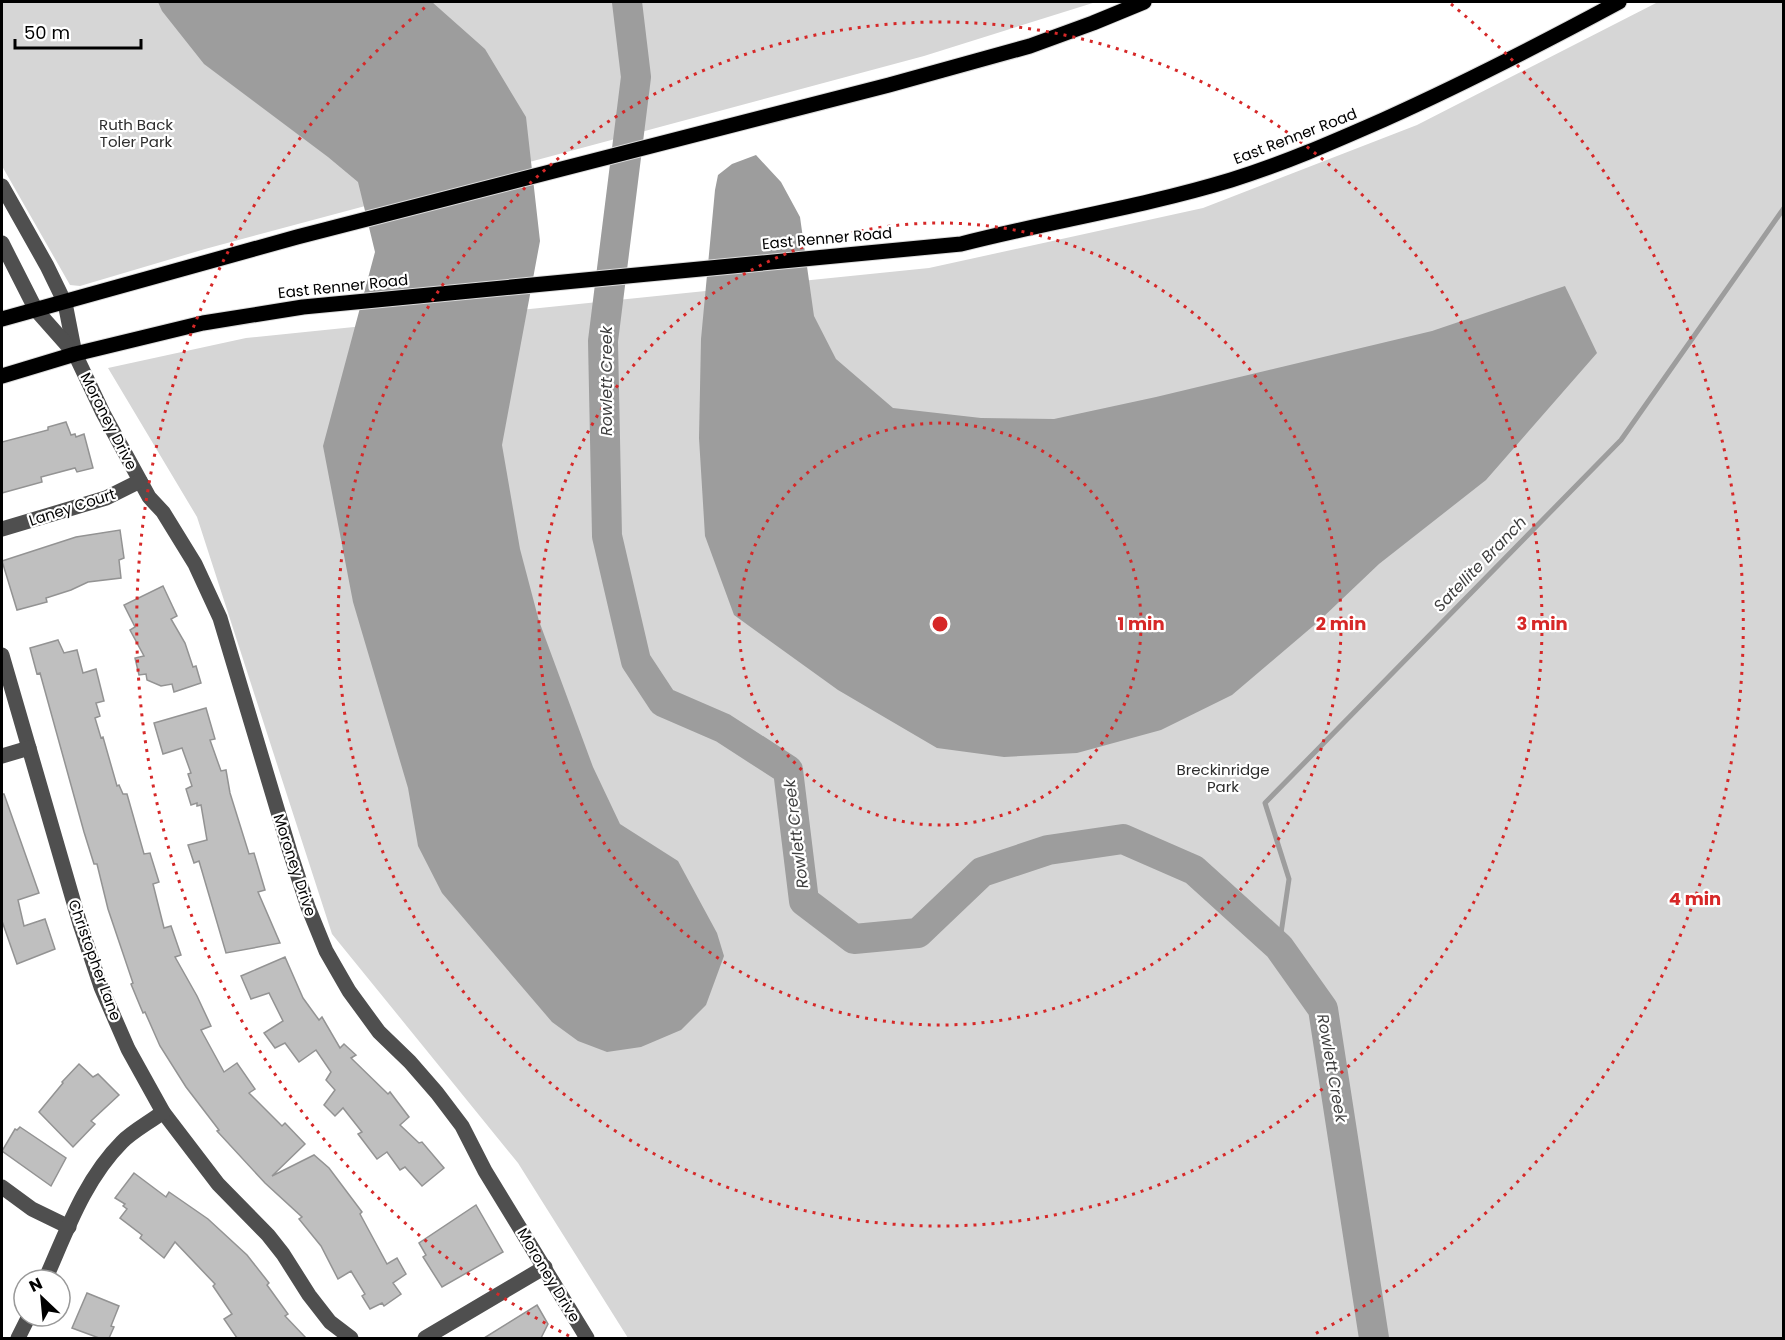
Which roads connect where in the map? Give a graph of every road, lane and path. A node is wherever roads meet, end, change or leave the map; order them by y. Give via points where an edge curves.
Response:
1 (1144, 2) edge
2 (1618, 2) edge
3 (2, 186) edge
4 (2, 243) edge
5 (65, 303) junction
6 (36, 310) junction
7 (2, 319) edge
8 (75, 354) junction
9 (2, 376) edge
10 (140, 481) junction
11 (2, 529) edge
12 (2, 655) edge
13 (29, 748) junction
14 (2, 756) edge
15 (163, 1112) junction
16 (2, 1187) edge
17 (69, 1227) junction
18 (545, 1267) junction
19 (50, 1268) edge
20 (351, 1338) edge
21 (425, 1338) edge
22 (587, 1338) edge

1 - 5 main road via 1030,46 297,237
2 - 8 main road, East Renner Road via 1449,90 1299,157 1142,205 961,244 303,307 203,323
3 - 5 street, Moroney Drive
4 - 6 street, Moroney Drive
5 - 6 main road
5 - 8 street, Moroney Drive
6 - 7 main road
6 - 8 street, Moroney Drive
8 - 9 main road, East Renner Road
8 - 10 street, Moroney Drive
10 - 11 street, Laney Court via 106,498
10 - 18 street, Moroney Drive via 195,564 219,618 290,852 326,951 379,1032 410,1062 462,1126 485,1171
12 - 13 street, Christopher Lane
13 - 14 street
13 - 15 street, Christopher Lane via 101,987 128,1049
15 - 17 street via 123,1141 101,1167
15 - 20 street, Christopher Lane via 218,1184 268,1235 330,1322
16 - 17 street via 32,1209
17 - 19 street
18 - 21 street
18 - 22 street, Moroney Drive

